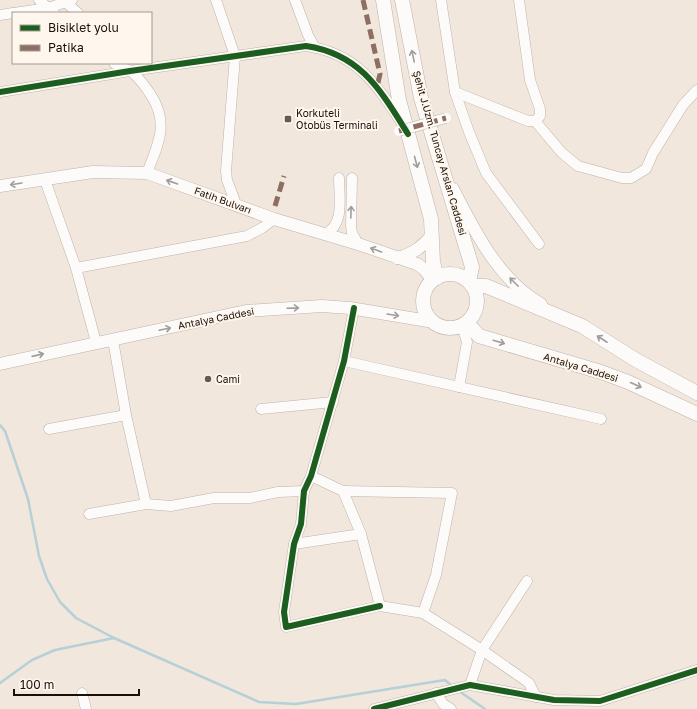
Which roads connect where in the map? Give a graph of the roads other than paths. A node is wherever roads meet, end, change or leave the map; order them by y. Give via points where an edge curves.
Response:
1 (38, 0) edge
2 (216, 0) edge
3 (295, 0) edge
4 (383, 0) edge
5 (402, 0) edge
6 (441, 0) edge
7 (519, 0) edge
8 (67, 1) edge
9 (51, 10) edge
10 (26, 12) edge
11 (77, 12) edge
12 (12, 13) edge
13 (0, 15) edge
14 (315, 48) junction
15 (235, 56) junction
16 (118, 64) edge
17 (130, 67) edge
18 (697, 90) edge
19 (0, 92) edge
20 (455, 92) junction
21 (446, 118) dead end
22 (535, 121) junction
23 (404, 133) junction
24 (444, 171) junction
25 (146, 174) junction
26 (339, 178) dead end
27 (352, 178) dead end
28 (45, 180) junction
29 (0, 186) edge
30 (236, 204) junction
31 (274, 219) junction
32 (325, 234) junction
33 (432, 235) junction
34 (358, 244) junction
35 (539, 244) dead end
36 (397, 258) junction
37 (76, 268) junction
38 (435, 280) junction
39 (471, 284) junction
40 (354, 308) junction
41 (434, 322) junction
42 (464, 324) junction
43 (581, 325) junction
44 (113, 340) junction
45 (96, 342) junction
46 (344, 362) junction
47 (0, 364) edge
48 (459, 387) junction
49 (697, 393) edge
50 (333, 402) junction
51 (261, 409) dead end
52 (697, 414) edge
53 (126, 415) junction
54 (602, 419) dead end
55 (49, 429) dead end
56 (312, 476) junction
57 (342, 491) junction
58 (304, 492) junction
59 (146, 504) junction
60 (89, 514) dead end
61 (361, 534) junction
62 (294, 544) junction
63 (527, 581) dead end
64 (380, 606) junction
65 (423, 613) junction
66 (482, 650) junction
67 (697, 670) edge
68 (467, 685) junction
69 (82, 693) dead end
70 (439, 693) junction
71 (536, 697) junction
72 (566, 704) edge
73 (86, 709) edge
74 (374, 709) edge
75 (451, 709) edge

1 - 9 street
2 - 15 street
3 - 14 street
4 - 23 highway
24 -> 5 highway, Şehit J.Uzm. Tuncay Arslan Caddesi via 422,98
6 - 20 street
7 - 22 street via 530,80 540,109 540,116
8 - 9 street
8 - 11 street
9 - 10 street
12 - 13 street
14 - 15 street via 306,46
14 - 23 street via 355,65 369,76
15 - 17 street
15 - 30 street via 226,171
16 - 17 street
17 - 19 street
17 - 25 street via 158,106 162,124 155,153
18 - 22 street via 682,106 646,169 631,178 578,166 562,153
20 - 22 street via 528,121
20 - 35 street via 486,173
21 - 23 street, bridge
23 -> 33 highway via 431,219
24 - 39 highway, Şehit J.Uzm. Tuncay Arslan Caddesi via 472,267
43 -> 24 main road via 529,298 499,267 466,215
25 - 28 main road, Fatih Bulvarı via 101,172
30 -> 25 main road, Fatih Bulvarı
26 - 32 street via 339,219 332,231
34 -> 27 street via 351,226
28 -> 29 main road, Fatih Bulvarı
28 - 37 street
30 - 31 main road, Fatih Bulvarı
31 - 32 main road, Fatih Bulvarı
31 - 37 street via 247,236
32 - 34 main road, Fatih Bulvarı
33 - 36 main road via 417,250
33 - 38 highway
36 -> 34 main road, Fatih Bulvarı
36 - 38 main road, Fatih Bulvarı via 417,264
37 - 45 street
38 - 39 highway via 445,275 454,275
38 - 41 highway via 427,287 423,300 426,312
39 - 42 highway via 477,303 473,316
39 - 43 highway via 486,286
40 -> 41 main road, Antalya Caddesi
44 -> 40 main road, Antalya Caddesi via 246,311 322,306
40 - 46 street
41 - 42 highway via 446,328
42 - 48 street via 467,342
42 -> 52 highway, Antalya Caddesi via 479,336 608,374
49 -> 43 highway via 636,360
44 - 45 main road, Antalya Caddesi
44 - 53 street
47 -> 45 main road, Antalya Caddesi
46 - 48 street
46 - 50 street
48 - 54 street
50 - 51 street
50 - 56 street
53 - 55 street
53 - 59 street
56 - 57 street
56 - 58 street
57 - 61 street
57 - 65 street via 452,493 436,575
58 - 59 street via 278,492 250,498 214,498 171,506
58 - 62 street via 301,524
59 - 60 street
61 - 62 street
61 - 64 street
62 - 64 street via 284,612 286,627
63 - 66 street
64 - 65 street
65 - 66 street
66 - 68 street
66 - 71 street via 529,683
67 - 72 street via 600,701
68 - 70 street
68 - 71 street
69 - 73 street
70 - 74 street
70 - 75 street via 443,704
71 - 72 street

